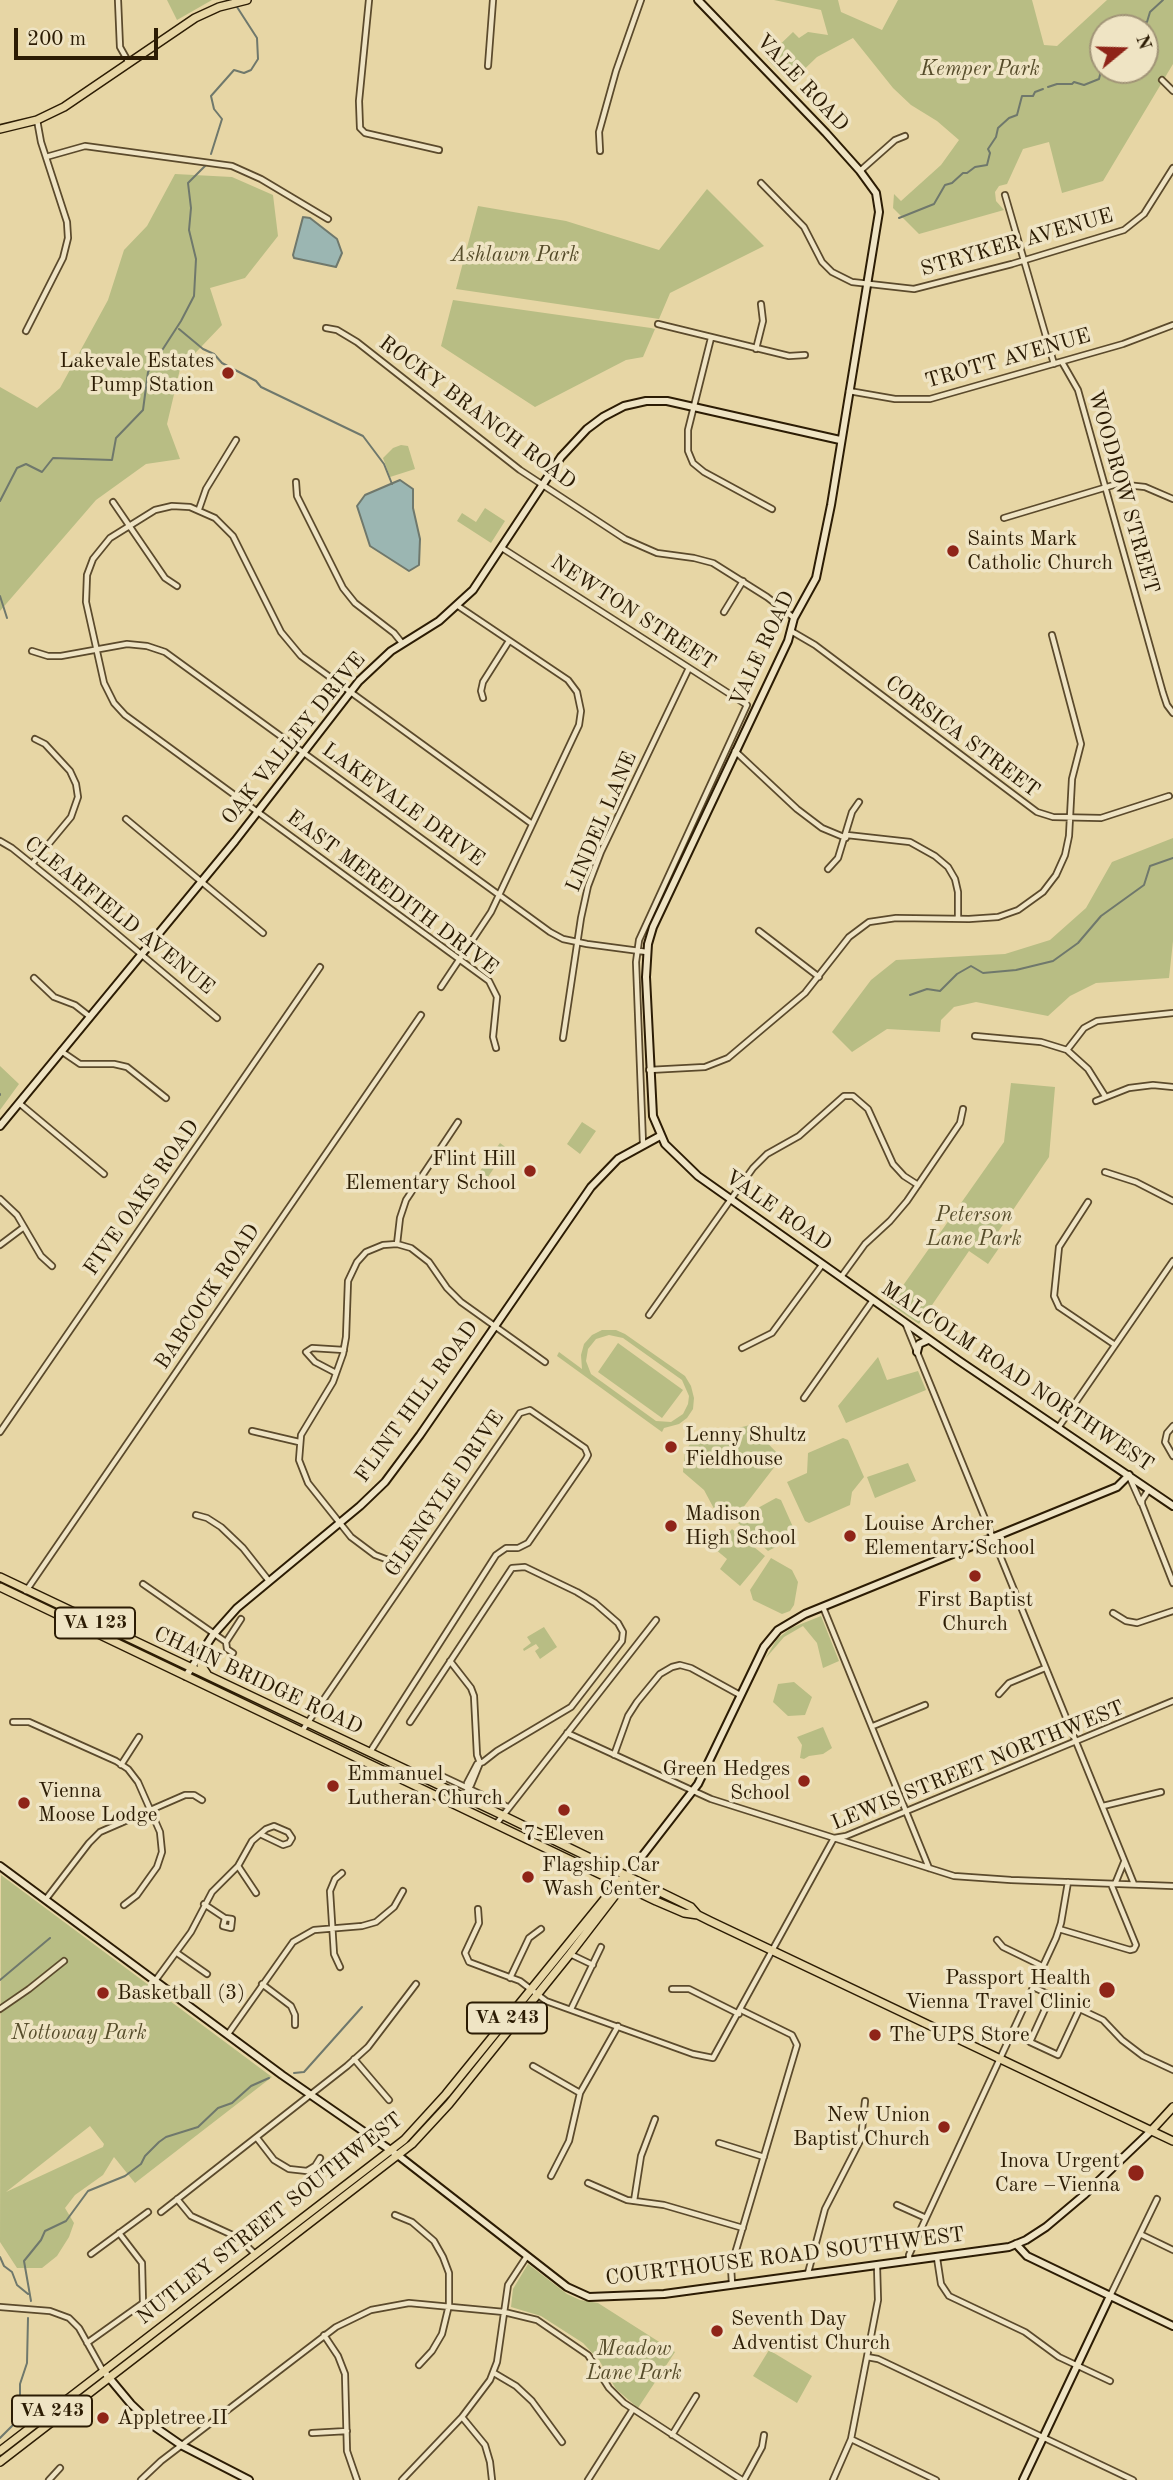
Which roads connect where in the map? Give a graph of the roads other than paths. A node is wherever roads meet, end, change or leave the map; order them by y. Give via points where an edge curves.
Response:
1 (118, 0) edge
2 (247, 0) edge
3 (369, 0) edge
4 (493, 0) edge
5 (641, 0) edge
6 (698, 0) edge
7 (129, 63) junction
8 (488, 65) dead end
9 (1162, 80) dead end
10 (1173, 91) edge
11 (37, 120) junction
12 (0, 129) edge
13 (905, 136) dead end
14 (439, 150) dead end
15 (600, 150) dead end
16 (46, 157) junction
17 (1173, 168) edge
18 (860, 171) junction
19 (761, 183) dead end
20 (1005, 195) dead end
21 (328, 219) dead end
22 (1024, 260) junction
23 (867, 284) junction
24 (761, 304) dead end
25 (658, 324) dead end
26 (1172, 326) edge
27 (326, 328) dead end
28 (26, 331) dead end
29 (1173, 333) edge
30 (711, 338) junction
31 (756, 349) junction
32 (805, 355) dead end
33 (1062, 362) junction
34 (1054, 364) junction
35 (849, 391) junction
36 (694, 406) junction
37 (236, 440) dead end
38 (840, 440) junction
39 (296, 482) dead end
40 (543, 485) junction
41 (1106, 488) junction
42 (1173, 499) edge
43 (113, 502) dead end
44 (199, 509) junction
45 (772, 509) dead end
46 (1004, 518) dead end
47 (129, 525) junction
48 (502, 548) junction
49 (743, 582) junction
50 (177, 586) dead end
51 (458, 606) junction
52 (724, 612) dead end
53 (794, 618) junction
54 (791, 631) junction
55 (1052, 635) dead end
56 (509, 641) junction
57 (402, 643) junction
58 (96, 649) junction
59 (32, 651) dead end
60 (689, 668) junction
61 (350, 693) junction
62 (483, 698) dead end
63 (747, 705) junction
64 (754, 709) junction
65 (1173, 713) edge
66 (34, 739) dead end
67 (735, 751) junction
68 (304, 752) junction
69 (1169, 796) dead end
70 (859, 802) dead end
71 (258, 812) junction
72 (1070, 818) junction
73 (127, 819) dead end
74 (532, 824) junction
75 (846, 836) junction
76 (0, 841) edge
77 (32, 864) junction
78 (828, 869) dead end
79 (201, 881) junction
80 (499, 895) junction
81 (958, 919) junction
82 (759, 931) dead end
83 (262, 933) dead end
84 (577, 942) junction
85 (637, 951) junction
86 (647, 952) junction
87 (141, 954) junction
88 (460, 960) junction
89 (320, 967) dead end
90 (819, 977) junction
91 (34, 978) dead end
92 (441, 987) dead end
93 (1173, 1013) edge
94 (421, 1015) dead end
95 (89, 1016) junction
96 (217, 1018) dead end
97 (975, 1036) dead end
98 (563, 1038) dead end
99 (496, 1048) dead end
100 (1067, 1050) junction
101 (61, 1051) junction
102 (649, 1070) junction
103 (1173, 1087) edge
104 (1105, 1096) junction
105 (166, 1098) dead end
106 (1096, 1101) dead end
107 (19, 1103) junction
108 (963, 1109) dead end
109 (458, 1122) dead end
110 (0, 1126) edge
111 (660, 1136) junction
112 (643, 1144) junction
113 (1105, 1172) dead end
114 (104, 1174) dead end
115 (918, 1185) junction
116 (1172, 1198) edge
117 (0, 1199) edge
118 (730, 1199) junction
119 (1088, 1202) dead end
120 (24, 1227) junction
121 (397, 1244) junction
122 (0, 1245) edge
123 (1173, 1261) edge
124 (822, 1265) junction
125 (52, 1266) dead end
126 (841, 1278) junction
127 (873, 1300) junction
128 (649, 1315) dead end
129 (906, 1323) junction
130 (494, 1326) junction
131 (930, 1340) junction
132 (1115, 1345) junction
133 (742, 1348) dead end
134 (344, 1350) junction
135 (917, 1352) junction
136 (545, 1362) dead end
137 (336, 1373) junction
138 (804, 1398) dead end
139 (1173, 1426) edge
140 (1058, 1427) junction
141 (251, 1431) dead end
142 (0, 1432) edge
143 (299, 1442) junction
144 (1173, 1456) edge
145 (1129, 1475) junction
146 (1149, 1489) junction
147 (1142, 1504) junction
148 (1173, 1506) edge
149 (196, 1515) dead end
150 (340, 1523) junction
151 (993, 1538) junction
152 (391, 1560) dead end
153 (0, 1577) edge
154 (270, 1581) junction
155 (1173, 1583) edge
156 (143, 1584) dead end
157 (0, 1587) edge
158 (27, 1590) junction
159 (22, 1598) junction
160 (823, 1607) junction
161 (1173, 1611) edge
162 (1114, 1613) dead end
163 (241, 1619) dead end
164 (656, 1620) dead end
165 (214, 1635) junction
166 (226, 1642) junction
167 (201, 1652) junction
168 (233, 1653) dead end
169 (450, 1661) junction
170 (191, 1668) junction
171 (1045, 1668) junction
172 (186, 1676) junction
173 (210, 1677) junction
174 (999, 1694) dead end
175 (740, 1695) junction
176 (1173, 1701) edge
177 (925, 1705) dead end
178 (13, 1722) dead end
179 (410, 1722) dead end
180 (307, 1723) junction
181 (873, 1726) junction
182 (302, 1731) junction
183 (567, 1732) junction
184 (139, 1737) dead end
185 (1076, 1742) junction
186 (370, 1753) junction
187 (614, 1755) junction
188 (480, 1763) junction
189 (121, 1765) junction
190 (442, 1776) dead end
191 (467, 1788) junction
192 (693, 1792) junction
193 (1161, 1792) dead end
194 (463, 1797) junction
195 (202, 1800) dead end
196 (1103, 1806) junction
197 (508, 1807) junction
198 (150, 1809) junction
199 (906, 1811) junction
200 (502, 1815) junction
201 (497, 1823) junction
202 (262, 1835) junction
203 (834, 1838) junction
204 (1125, 1861) junction
205 (0, 1866) edge
206 (238, 1866) junction
207 (929, 1869) junction
208 (342, 1872) dead end
209 (622, 1881) junction
210 (1068, 1882) junction
211 (1113, 1884) junction
212 (1134, 1884) junction
213 (1173, 1886) edge
214 (403, 1891) dead end
215 (256, 1893) dead end
216 (46, 1899) junction
217 (204, 1904) junction
218 (124, 1905) dead end
219 (478, 1909) dead end
220 (225, 1918) dead end
221 (332, 1928) junction
222 (541, 1929) dead end
223 (1059, 1929) junction
224 (997, 1940) dead end
225 (601, 1947) dead end
226 (772, 1951) junction
227 (177, 1952) junction
228 (570, 1954) junction
229 (64, 1961) dead end
230 (593, 1965) junction
231 (1042, 1966) junction
232 (340, 1967) dead end
233 (206, 1974) dead end
234 (510, 1978) junction
235 (155, 1981) junction
236 (262, 1984) junction
237 (416, 1984) dead end
238 (1032, 1987) junction
239 (530, 1989) junction
240 (671, 1989) dead end
241 (537, 1995) junction
242 (1051, 1996) junction
243 (0, 2009) edge
244 (571, 2009) junction
245 (1080, 2009) junction
246 (740, 2012) junction
247 (295, 2025) dead end
248 (618, 2026) junction
249 (228, 2034) junction
250 (354, 2059) junction
251 (1000, 2059) junction
252 (533, 2066) dead end
253 (1173, 2070) edge
254 (580, 2093) junction
255 (312, 2095) junction
256 (389, 2100) dead end
257 (865, 2101) dead end
258 (1173, 2107) edge
259 (655, 2119) dead end
260 (1151, 2131) junction
261 (257, 2138) junction
262 (1173, 2141) edge
263 (719, 2143) dead end
264 (391, 2150) junction
265 (399, 2155) junction
266 (764, 2157) junction
267 (320, 2158) dead end
268 (551, 2176) dead end
269 (588, 2183) dead end
270 (177, 2199) junction
271 (1157, 2199) dead end
272 (634, 2202) junction
273 (897, 2205) dead end
274 (148, 2212) dead end
275 (161, 2212) dead end
276 (394, 2215) dead end
277 (926, 2218) junction
278 (743, 2228) junction
279 (119, 2233) junction
280 (1139, 2234) junction
281 (1016, 2244) junction
282 (1173, 2250) edge
283 (91, 2254) dead end
284 (527, 2256) junction
285 (258, 2258) junction
286 (937, 2258) junction
287 (909, 2261) junction
288 (877, 2266) junction
289 (808, 2273) junction
290 (732, 2284) junction
291 (1110, 2296) junction
292 (449, 2305) junction
293 (0, 2307) edge
294 (504, 2312) junction
295 (1173, 2326) edge
296 (324, 2335) junction
297 (87, 2343) junction
298 (867, 2357) junction
299 (419, 2365) dead end
300 (1077, 2366) junction
301 (494, 2373) junction
302 (106, 2375) junction
303 (1110, 2381) dead end
304 (696, 2396) dead end
305 (632, 2409) junction
306 (462, 2417) junction
307 (346, 2431) junction
308 (312, 2432) dead end
309 (672, 2435) junction
310 (764, 2435) dead end
311 (1043, 2437) junction
312 (851, 2439) junction
313 (562, 2442) dead end
314 (181, 2445) junction
315 (0, 2451) edge
316 (0, 2462) edge
317 (60, 2468) dead end
318 (49, 2480) edge
319 (141, 2480) edge
320 (248, 2480) edge
321 (357, 2480) edge
322 (402, 2480) edge
323 (492, 2480) edge
324 (588, 2480) edge
325 (743, 2480) edge
326 (833, 2480) edge
327 (935, 2480) edge
328 (1023, 2480) edge
329 (1133, 2480) edge

1 - 7 street via 120,47
2 - 7 main road via 194,18
3 - 14 street via 360,128
4 - 8 street
5 - 15 street via 599,132
6 - 18 street, VALE ROAD
7 - 11 main road
9 - 10 street
11 - 12 main road
11 - 16 street
13 - 18 street
16 - 21 street via 85,146 232,166
16 - 28 street via 68,238 63,258
17 - 22 street, STRYKER AVENUE via 1132,225
18 - 23 street, VALE ROAD via 872,185 879,206
19 - 23 street, STRYKER AVENUE via 804,227 826,268 838,277
20 - 22 street
22 - 23 street, STRYKER AVENUE via 926,288
22 - 34 street
23 - 35 street, VALE ROAD
24 - 31 street via 763,321
25 - 30 street
26 - 29 street
26 - 33 street, TROTT AVENUE
27 - 40 street, ROCKY BRANCH ROAD via 357,342
30 - 31 street
30 - 36 street
31 - 32 street
33 - 34 street, TROTT AVENUE
33 - 41 street, WOODROW STREET via 1078,390
34 - 35 street, TROTT AVENUE via 930,399
35 - 38 street, VALE ROAD
36 - 38 street, OAK VALLEY DRIVE
36 - 40 street, OAK VALLEY DRIVE via 656,400 614,411 577,438
36 - 45 street via 686,439 693,463
37 - 44 street
38 - 53 street, VALE ROAD via 820,565
39 - 57 street via 297,496 343,588
40 - 48 street, OAK VALLEY DRIVE
40 - 49 street, ROCKY BRANCH ROAD via 635,545 703,560
41 - 42 street via 1137,485
41 - 46 street
41 - 65 street, WOODROW STREET via 1163,693
43 - 47 street
44 - 47 street, EAST MEREDITH DRIVE via 164,507
44 - 61 street via 233,536 293,648
47 - 50 street via 165,578
47 - 58 street, EAST MEREDITH DRIVE via 104,544 87,575 86,602
48 - 51 street, OAK VALLEY DRIVE
48 - 60 street, NEWTON STREET
49 - 52 street
49 - 53 street, ROCKY BRANCH ROAD
51 - 56 street
51 - 57 street, OAK VALLEY DRIVE
53 - 54 street, VALE ROAD
54 - 64 street, VALE ROAD
54 - 72 street, CORSICA STREET via 1030,809
55 - 72 street via 1081,744 1072,773
56 - 62 street via 483,682
56 - 74 street via 568,680 580,705 579,725
57 - 61 street, OAK VALLEY DRIVE
58 - 59 street, LAKEVALE DRIVE via 61,656
58 - 68 street, LAKEVALE DRIVE via 137,644 165,652
58 - 71 street, EAST MEREDITH DRIVE via 106,688 119,709
60 - 63 street, NEWTON STREET
60 - 84 street, LINDEL LANE via 595,868
61 - 68 street, OAK VALLEY DRIVE
61 - 74 street
63 - 64 street
63 - 85 street via 643,926
64 - 67 street, VALE ROAD
66 - 77 street via 49,747 70,771 78,797 71,817
67 - 75 street via 797,809 822,828
67 - 86 street, VALE ROAD via 653,927
68 - 71 street, OAK VALLEY DRIVE
68 - 80 street, LAKEVALE DRIVE
69 - 72 street, CORSICA STREET via 1112,816
70 - 75 street
71 - 79 street, OAK VALLEY DRIVE
71 - 88 street, EAST MEREDITH DRIVE
72 - 81 street via 1065,855 1043,892 1008,914
73 - 79 street
74 - 80 street
75 - 78 street via 836,862
75 - 81 street via 911,842 935,856 955,879
76 - 77 street, CLEARFIELD AVENUE
77 - 87 street, CLEARFIELD AVENUE
79 - 83 street
79 - 87 street, OAK VALLEY DRIVE
80 - 84 street, LAKEVALE DRIVE via 550,932
80 - 88 street
81 - 90 street via 869,922 849,937
82 - 90 street
84 - 85 street, LAKEVALE DRIVE
84 - 98 street, LINDEL LANE
85 - 86 street, LAKEVALE DRIVE
85 - 112 street
86 - 102 street, VALE ROAD
87 - 95 street, OAK VALLEY DRIVE
87 - 96 street, CLEARFIELD AVENUE
88 - 92 street
88 - 99 street, EAST MEREDITH DRIVE via 489,981 495,992
89 - 142 street, FIVE OAKS ROAD
90 - 102 street via 720,1063
91 - 95 street via 54,997
93 - 100 street via 1097,1021 1084,1028
94 - 158 street, BABCOCK ROAD
95 - 101 street, OAK VALLEY DRIVE
97 - 100 street via 1041,1042
100 - 104 street via 1088,1069
101 - 105 street via 80,1064 127,1068
101 - 107 street, OAK VALLEY DRIVE
102 - 111 street, VALE ROAD
103 - 104 street via 1141,1086
104 - 106 street
107 - 110 street, OAK VALLEY DRIVE
107 - 114 street
108 - 115 street via 960,1123
109 - 121 street via 406,1200
111 - 112 street, FLINT HILL ROAD
111 - 118 street, VALE ROAD via 685,1165
112 - 130 street, FLINT HILL ROAD via 609,1166 591,1186
113 - 116 street
115 - 118 street via 893,1164 868,1109 847,1095 799,1136 761,1158
115 - 126 street
117 - 120 street
118 - 124 street, VALE ROAD
118 - 128 street
119 - 132 street via 1059,1247 1054,1296 1059,1307
120 - 122 street
120 - 125 street
121 - 130 street via 424,1256 454,1296
121 - 134 street via 373,1248 353,1267
123 - 132 street
124 - 126 street, VALE ROAD
124 - 133 street via 772,1333
126 - 127 street, MALCOLM ROAD NORTHWEST
127 - 129 street, MALCOLM ROAD NORTHWEST
127 - 138 street
129 - 131 street, MALCOLM ROAD NORTHWEST
129 - 135 street
130 - 136 street
130 - 150 street, FLINT HILL ROAD via 396,1469
131 - 135 street via 919,1344
131 - 140 street, MALCOLM ROAD NORTHWEST
132 - 140 street
134 - 137 street
134 - 137 street via 312,1348 306,1352
135 - 151 street
137 - 143 street
139 - 144 street via 1165,1442
140 - 145 street, MALCOLM ROAD NORTHWEST
141 - 143 street
143 - 150 street via 304,1476
145 - 146 street, MALCOLM ROAD NORTHWEST
145 - 147 street
145 - 151 street via 1117,1487
146 - 147 street
146 - 148 street, MALCOLM ROAD NORTHWEST
147 - 155 street
149 - 154 street via 226,1532
150 - 152 street via 366,1550
150 - 154 street, FLINT HILL ROAD
151 - 160 street
151 - 171 street
153 - 158 main road, CHAIN BRIDGE ROAD / VA 123
154 - 165 street, FLINT HILL ROAD
156 - 165 street
157 - 159 main road, CHAIN BRIDGE ROAD / VA 123
158 - 159 street, BABCOCK ROAD
158 - 170 main road, CHAIN BRIDGE ROAD / VA 123
159 - 172 main road, CHAIN BRIDGE ROAD / VA 123
160 - 175 street via 771,1636
160 - 181 street
161 - 162 street via 1137,1623
163 - 166 street
164 - 183 street
165 - 166 street
165 - 167 street, FLINT HILL ROAD
166 - 168 street
167 - 170 street, FLINT HILL ROAD
167 - 173 main road via 201,1665
169 - 179 street
169 - 188 street via 473,1692
169 - 188 street via 508,1571 516,1566 586,1597 623,1632 620,1645 571,1707
170 - 172 street, FLINT HILL ROAD
170 - 173 main road, CHAIN BRIDGE ROAD / VA 123
171 - 174 street via 1009,1683
171 - 185 street
172 - 182 main road, CHAIN BRIDGE ROAD / VA 123
173 - 180 main road, CHAIN BRIDGE ROAD / VA 123
175 - 187 street via 686,1666 672,1667 660,1674 637,1702
175 - 192 street
176 - 185 street, LEWIS STREET NORTHWEST
177 - 181 street
178 - 189 street via 29,1722
180 - 182 street, GLENGYLE DRIVE
180 - 186 main road, CHAIN BRIDGE ROAD / VA 123
180 - 186 street, GLENGYLE DRIVE via 520,1413 534,1412 585,1448 588,1455 528,1543 496,1555
181 - 199 street
182 - 201 main road, CHAIN BRIDGE ROAD / VA 123
183 - 187 street
183 - 197 street
184 - 189 street
185 - 196 street
185 - 199 street, LEWIS STREET NORTHWEST
186 - 194 main road, CHAIN BRIDGE ROAD / VA 123
187 - 192 street
188 - 191 street via 474,1766
189 - 198 street via 138,1782
190 - 191 street
191 - 194 street
191 - 197 street
192 - 203 street
192 - 209 street
193 - 196 street
194 - 200 main road, CHAIN BRIDGE ROAD / VA 123
195 - 198 street via 185,1795
196 - 204 street
197 - 200 street
198 - 216 street via 95,1836
198 - 218 street via 162,1838 160,1859 137,1895
199 - 203 street, LEWIS STREET NORTHWEST
199 - 207 street
200 - 201 street
200 - 209 main road, VA 123
201 - 209 main road, VA 123
202 - 202 street via 270,1827 279,1827 292,1838 283,1845
202 - 206 street via 248,1845
203 - 207 street
203 - 226 street, LEWIS STREET NORTHWEST
204 - 211 street
204 - 212 street
205 - 216 street, COURTHOUSE ROAD SOUTHWEST
206 - 215 street
206 - 217 street
207 - 210 street via 966,1878
208 - 221 street via 331,1887
209 - 226 main road, VA 123
209 - 228 main road, NUTLEY STREET SOUTHWEST / VA 243
209 - 239 main road, NUTLEY STREET SOUTHWEST / VA 243
210 - 211 street
210 - 223 street
211 - 212 street
211 - 223 street via 1134,1949
212 - 213 street
214 - 221 street via 394,1907 376,1922
216 - 235 street, COURTHOUSE ROAD SOUTHWEST
217 - 220 street
217 - 227 street
219 - 234 street via 479,1923 465,1953 469,1962
221 - 232 street
221 - 236 street via 314,1930 293,1942
222 - 234 street via 529,1938
223 - 231 street
224 - 231 street
225 - 230 street
226 - 246 street, LEWIS STREET NORTHWEST
226 - 251 main road, VA 123
227 - 233 street
227 - 235 street
228 - 230 street
228 - 241 main road, NUTLEY STREET SOUTHWEST / VA 243
229 - 243 street
230 - 244 street
231 - 238 street
234 - 239 street
235 - 249 street, COURTHOUSE ROAD SOUTHWEST
236 - 247 street via 291,2006
236 - 249 street
237 - 250 street
238 - 242 street
238 - 251 street
239 - 241 street
239 - 264 main road, NUTLEY STREET SOUTHWEST / VA 243 via 429,2114
240 - 246 street via 689,1989
241 - 244 street
241 - 265 main road, NUTLEY STREET SOUTHWEST / VA 243 via 434,2121
242 - 245 street
242 - 245 street via 1030,2042 1058,2055
244 - 248 street
245 - 253 street via 1103,2020 1143,2056
246 - 248 street, LEWIS STREET NORTHWEST via 713,2058
246 - 266 street via 797,2041
248 - 254 street
249 - 255 street, COURTHOUSE ROAD SOUTHWEST
250 - 255 street
250 - 256 street
251 - 260 main road, VA 123
251 - 277 street
252 - 254 street
254 - 268 street via 569,2141
255 - 261 street
255 - 264 street, COURTHOUSE ROAD SOUTHWEST
257 - 289 street via 861,2139 825,2209
258 - 260 main road
259 - 272 street via 641,2156
260 - 262 main road, VA 123
260 - 281 street, COURTHOUSE ROAD SOUTHWEST via 1046,2227
261 - 267 street via 274,2160 289,2169 307,2171
261 - 270 street
263 - 266 street
264 - 265 street, COURTHOUSE ROAD SOUTHWEST
264 - 285 main road, NUTLEY STREET SOUTHWEST / VA 243
265 - 284 street, COURTHOUSE ROAD SOUTHWEST
265 - 285 main road, NUTLEY STREET SOUTHWEST / VA 243
266 - 278 street
269 - 272 street
270 - 275 street
270 - 285 street via 191,2216 239,2238
271 - 280 street
272 - 278 street via 664,2205
273 - 277 street
274 - 279 street
276 - 292 street via 412,2222 439,2249 449,2273
277 - 287 street
278 - 290 street via 730,2270
279 - 283 street
279 - 297 street via 142,2263 143,2303
280 - 282 street
280 - 291 street
281 - 286 street, COURTHOUSE ROAD SOUTHWEST
281 - 291 street via 1027,2256
284 - 290 street, COURTHOUSE ROAD SOUTHWEST via 567,2287 589,2297 664,2294
284 - 294 street via 509,2285
285 - 302 main road, NUTLEY STREET SOUTHWEST / VA 243
286 - 287 street, COURTHOUSE ROAD SOUTHWEST
286 - 300 street via 941,2284 949,2296 1025,2332
287 - 288 street, COURTHOUSE ROAD SOUTHWEST
288 - 289 street, COURTHOUSE ROAD SOUTHWEST
288 - 298 street via 878,2300
289 - 290 street, COURTHOUSE ROAD SOUTHWEST
291 - 295 street
291 - 300 street
292 - 294 street
292 - 296 street via 383,2306
292 - 299 street via 438,2343
293 - 297 street via 58,2312 75,2323
294 - 301 street
294 - 305 street via 537,2320 583,2350 609,2388
296 - 307 street via 345,2374
296 - 314 street
297 - 302 street
298 - 311 street
298 - 312 street
300 - 303 street
300 - 311 street
301 - 306 street
301 - 313 street via 533,2401
302 - 314 street via 138,2412
302 - 315 main road, NUTLEY STREET SOUTHWEST / VA 243
302 - 316 main road, NUTLEY STREET SOUTHWEST / VA 243
304 - 309 street
305 - 309 street
305 - 324 street
306 - 322 street
306 - 323 street via 485,2445
307 - 308 street
307 - 321 street
309 - 325 street
310 - 325 street
311 - 328 street
311 - 329 street
312 - 326 street
312 - 327 street
314 - 319 street
314 - 320 street
317 - 318 street

